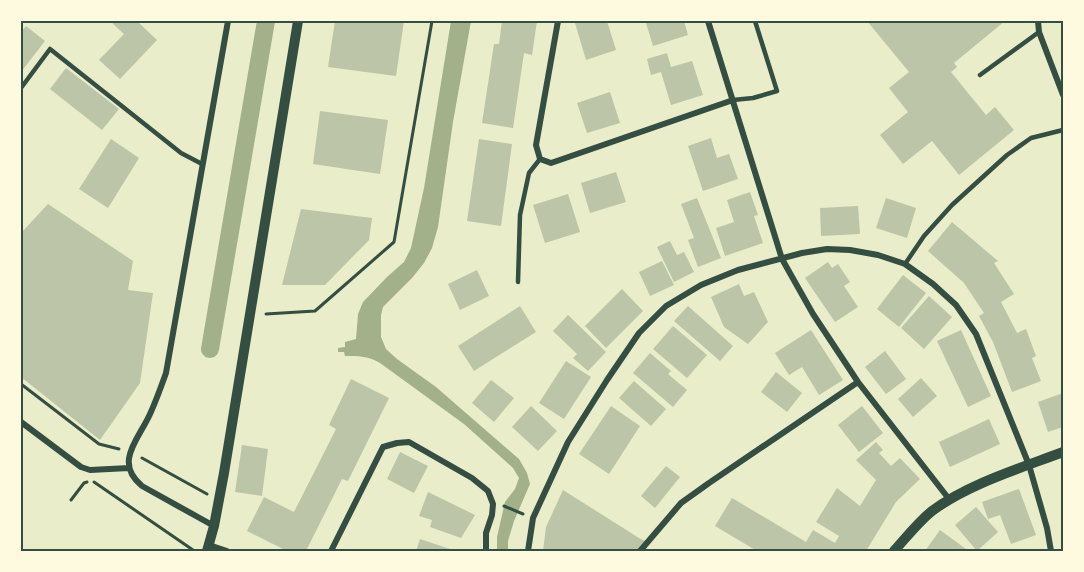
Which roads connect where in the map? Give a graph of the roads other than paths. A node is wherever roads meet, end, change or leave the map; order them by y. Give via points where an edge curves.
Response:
1 (228, 21) edge
2 (298, 21) edge
3 (558, 21) edge
4 (708, 21) edge
5 (755, 21) edge
6 (1038, 21) edge
7 (1039, 32) junction
8 (981, 75) dead end
9 (21, 88) edge
10 (1063, 95) edge
11 (733, 100) junction
12 (1063, 130) edge
13 (540, 159) junction
14 (202, 164) junction
15 (782, 259) junction
16 (905, 264) junction
17 (518, 282) dead end
18 (858, 382) junction
19 (21, 422) edge
20 (1063, 452) edge
21 (1029, 465) junction
22 (129, 468) junction
23 (949, 499) junction
24 (214, 526) junction
25 (208, 548) edge
26 (227, 551) edge
27 (332, 551) edge
28 (486, 551) edge
29 (528, 551) edge
30 (640, 551) edge
31 (894, 551) edge
32 (1051, 551) edge

1 - 14 street
2 - 24 street
3 - 13 street via 536,145
4 - 11 street
5 - 11 lane via 777,91
6 - 7 street
7 - 8 lane
7 - 10 street
9 - 14 lane via 50,49 181,153
11 - 13 street via 551,164
11 - 15 street
12 - 16 lane via 1031,138 1007,155 952,205
13 - 17 lane via 529,173 520,215
14 - 22 street via 166,373 130,452
15 - 16 street via 827,249 878,255
15 - 18 street
15 - 29 street via 701,285 666,306 639,333 568,442 533,518
16 - 21 street via 956,305 976,334
18 - 23 street
18 - 30 street via 681,503
19 - 22 street via 81,468
20 - 21 street
21 - 23 street
21 - 32 street
22 - 24 street via 142,486
23 - 31 street
24 - 25 street
25 - 26 street
27 - 28 street via 383,447 409,442 488,491 493,504

